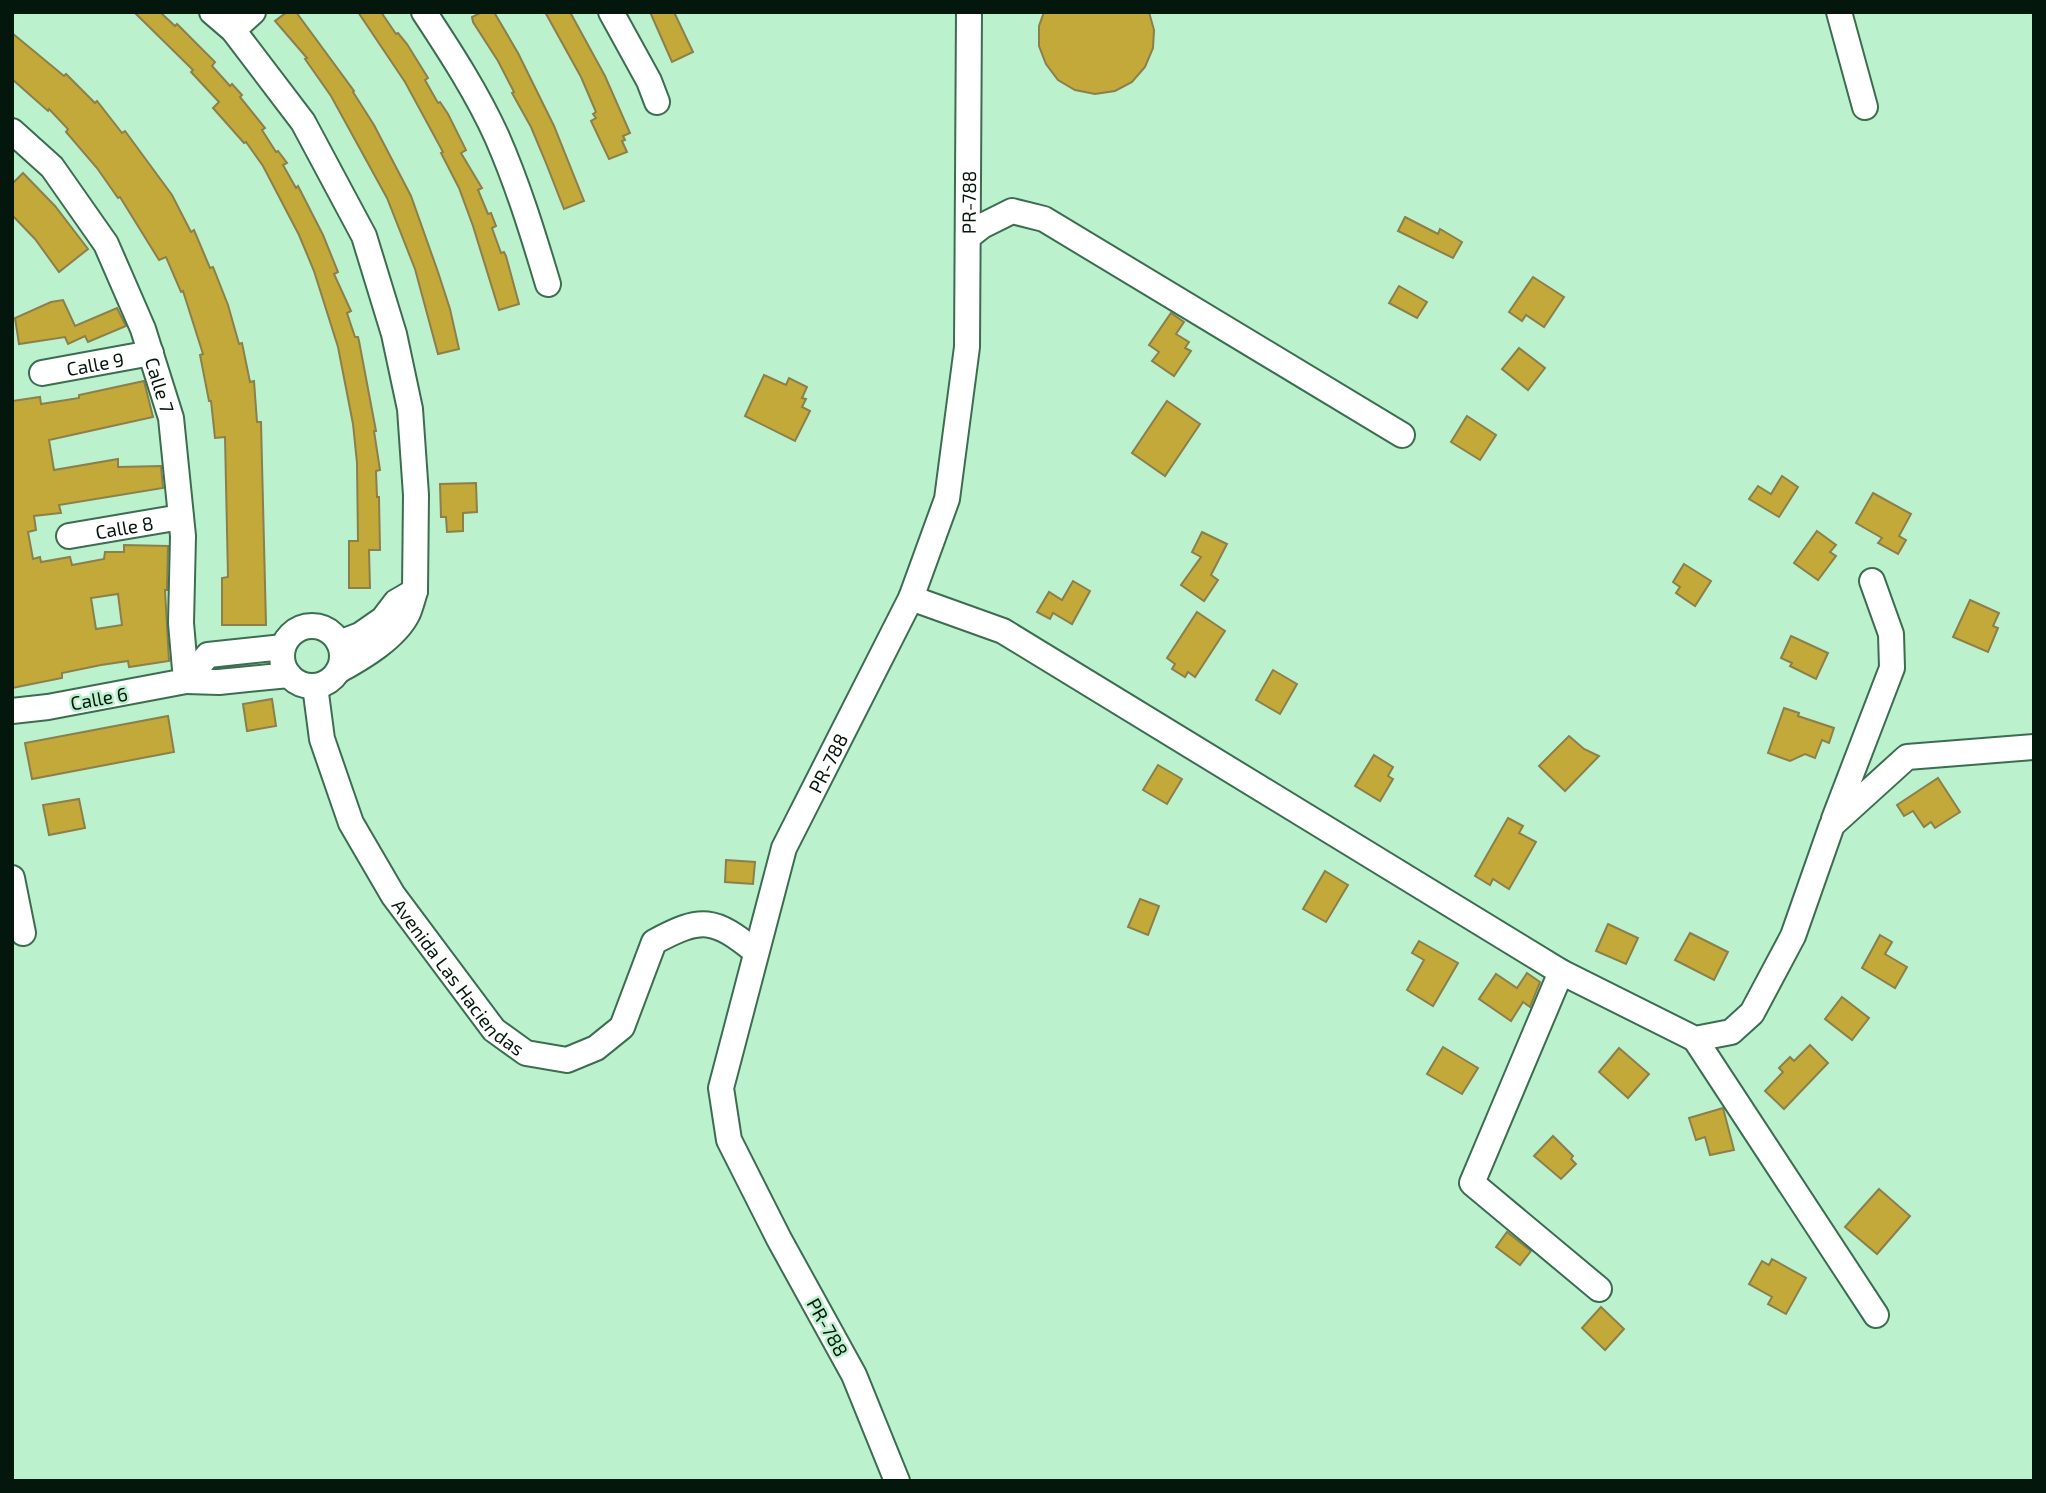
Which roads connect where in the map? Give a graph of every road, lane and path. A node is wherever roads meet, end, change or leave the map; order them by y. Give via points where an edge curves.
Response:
1 (212, 12) edge
2 (253, 12) edge
3 (424, 12) edge
4 (611, 12) edge
5 (969, 12) edge
6 (1839, 12) edge
7 (233, 30) junction
8 (657, 102) dead end
9 (1865, 107) dead end
10 (12, 131) edge
11 (968, 237) junction
12 (548, 284) dead end
13 (150, 353) junction
14 (42, 373) dead end
15 (1402, 435) dead end
16 (181, 517) junction
17 (69, 536) dead end
18 (1872, 581) dead end
19 (911, 598) junction
20 (388, 625) junction
21 (338, 643) junction
22 (284, 647) junction
23 (338, 671) junction
24 (289, 675) junction
25 (186, 681) junction
26 (315, 686) junction
27 (12, 711) edge
28 (2034, 747) edge
29 (1832, 825) junction
30 (12, 878) edge
31 (23, 933) dead end
32 (756, 952) junction
33 (1561, 972) junction
34 (1695, 1039) junction
35 (1599, 1289) dead end
36 (1876, 1315) dead end
37 (897, 1481) edge

1 - 7 street
2 - 7 street
3 - 12 street via 496,136
4 - 8 street
5 - 11 street, PR-788 / PR-788
6 - 9 street
7 - 20 street via 303,121 364,236 394,334 410,409 416,495 415,591 408,614
10 - 13 street, Calle 7 via 52,167 106,244
11 - 15 street via 1012,211 1044,219
11 - 19 street, PR-788 / PR-788 via 967,347 947,499
13 - 14 street, Calle 9
13 - 16 street, Calle 7 via 171,418
16 - 17 street, Calle 8
16 - 25 street, Calle 7
18 - 29 street via 1891,634 1892,668
19 - 32 street, PR-788 / PR-788 via 784,848
19 - 33 street via 1003,631
20 - 21 street
20 - 23 street via 367,656
21 - 22 street via 325,629 315,627 296,631
21 - 23 street via 342,652
22 - 24 street via 282,657
22 - 25 street via 208,655
23 - 26 street
24 - 25 street, Calle 6
24 - 26 street via 296,682
25 - 27 street, Calle 6
26 - 32 street, Avenida Las Haciendas via 322,739 351,823 393,895 494,1030 526,1053 567,1059 596,1048 614,1034 622,1027 654,942 683,926 706,923 731,932
28 - 29 street via 1907,757
29 - 34 street via 1793,936 1752,1013 1731,1032
30 - 31 street
32 - 37 street, PR-788 / PR-788 via 721,1088 729,1140 854,1375
33 - 34 street
33 - 35 street via 1472,1183
34 - 36 street

